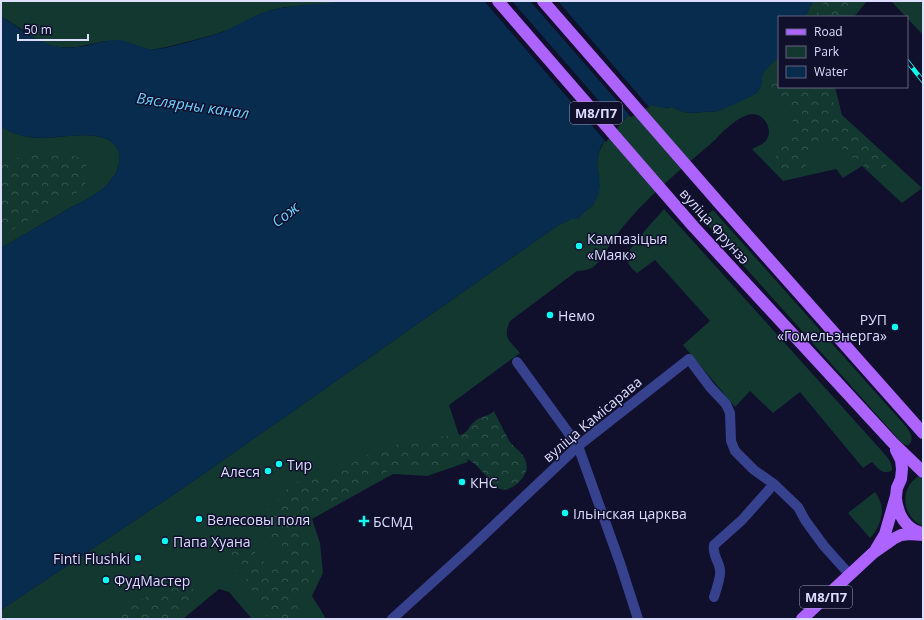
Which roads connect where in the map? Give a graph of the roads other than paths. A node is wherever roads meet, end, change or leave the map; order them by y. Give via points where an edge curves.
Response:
1 (498, 1) edge
2 (543, 1) edge
3 (517, 362) dead end
4 (923, 433) edge
5 (893, 443) junction
6 (578, 446) junction
7 (920, 467) edge
8 (901, 479) junction
9 (774, 484) junction
10 (896, 496) junction
11 (923, 534) edge
12 (923, 542) edge
13 (886, 544) junction
14 (873, 553) junction
15 (850, 575) junction
16 (714, 598) dead end
17 (392, 619) edge
18 (638, 619) edge
19 (802, 619) edge

1 - 5 main road, вуліца Фрунзэ / М8/П7 via 694,226
2 - 4 main road, вуліца Фрунзэ / М8/П7
3 - 6 street
5 - 7 main road, вуліца Фрунзэ
5 - 8 main road, М8/П7 via 902,460
6 - 9 street, вуліца Камісарава via 690,359 726,404 730,413 731,441 735,451 754,470
6 - 17 street, вуліца Камісарава
6 - 18 street
7 - 8 main road, вуліца Фрунзэ / М8/П7 via 910,469
8 - 10 main road, М8/П7
9 - 15 street via 798,507 824,546
9 - 16 street via 742,520 714,545 714,555 720,571
10 - 11 main road, М8/П7 via 897,508 902,518 908,526
10 - 14 main road, М8/П7 via 885,534
11 - 13 main road, М8/П7 via 901,535
12 - 13 main road via 908,540
13 - 14 main road, М8/П7
14 - 15 main road, М8/П7
15 - 19 main road, М8/П7

